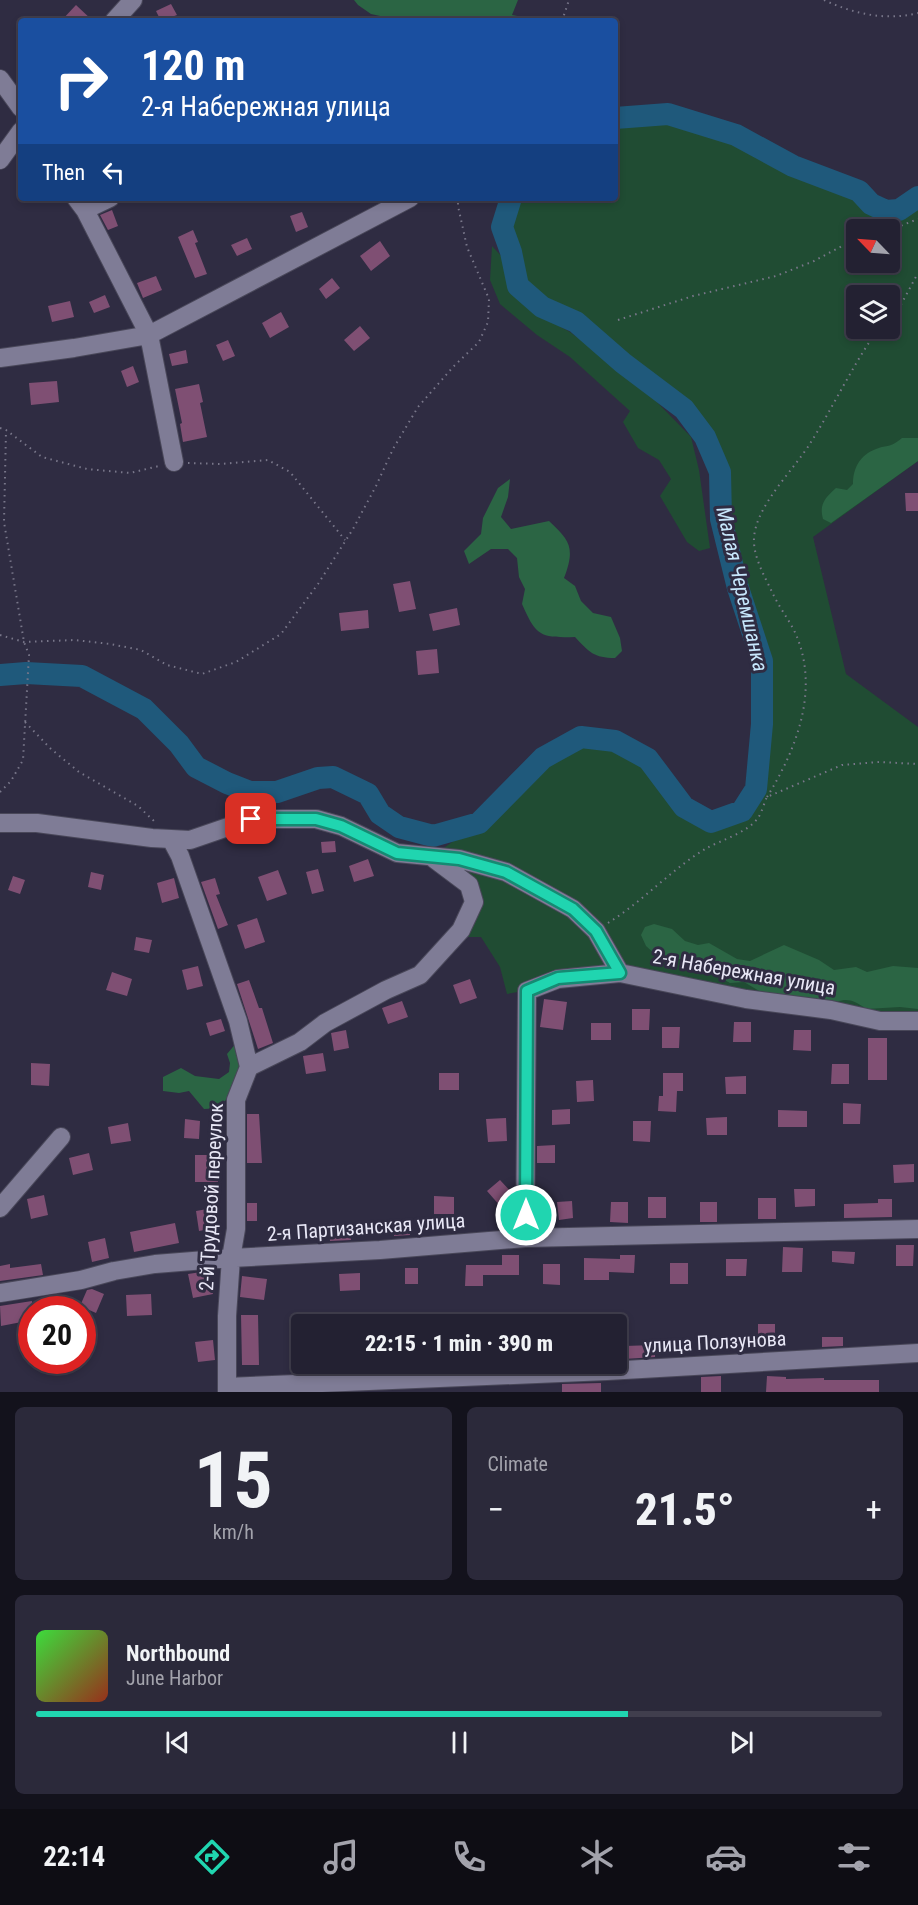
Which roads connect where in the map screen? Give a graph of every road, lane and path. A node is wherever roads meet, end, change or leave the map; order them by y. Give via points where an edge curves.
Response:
1 (133, 0) edge
2 (569, 0) edge
3 (824, 0) edge
4 (918, 13) edge
5 (117, 18) edge
6 (563, 18) edge
7 (0, 79) edge
8 (18, 104) edge
9 (18, 135) edge
10 (0, 160) edge
11 (95, 201) edge
12 (404, 201) edge
13 (458, 201) edge
14 (80, 204) edge
15 (918, 219) edge
16 (900, 226) edge
17 (846, 245) edge
18 (918, 273) edge
19 (900, 306) edge
20 (618, 320) dead end
21 (148, 335) junction
22 (872, 339) edge
23 (0, 358) edge
24 (6, 430) dead end
25 (174, 462) dead end
26 (0, 635) edge
27 (24, 642) junction
28 (25, 722) junction
29 (918, 764) edge
30 (0, 792) edge
31 (768, 797) junction
32 (0, 823) edge
33 (171, 839) junction
34 (431, 856) junction
35 (596, 931) junction
36 (620, 973) junction
37 (918, 1021) edge
38 (249, 1067) junction
39 (61, 1137) dead end
40 (0, 1208) edge
41 (918, 1228) edge
42 (525, 1238) junction
43 (231, 1258) junction
44 (0, 1293) edge
45 (918, 1353) edge
46 (227, 1389) edge

1 - 5 street
2 - 6 path
3 - 4 path via 869,16
7 - 8 street
9 - 10 street
11 - 14 street
12 - 21 street
13 - 27 path via 467,247 489,299 488,322 479,342 418,407 353,529 281,634 236,662 202,674 167,665 141,650 110,644 75,640
14 - 21 street
15 - 16 path
17 - 20 path via 776,276
18 - 19 path
21 - 23 street
21 - 25 street
22 - 31 path via 811,442 757,520 754,540 758,561 797,637 807,677 801,722 785,767
24 - 27 path via 4,522
26 - 27 path
27 - 28 path via 29,655
28 - 30 path via 23,760
28 - 33 path via 80,772 138,806
29 - 31 path via 842,765
31 - 35 path via 757,819 705,849
32 - 33 street via 37,823
33 - 34 street via 190,840 251,819 316,819 341,826 397,853
33 - 38 street via 238,1022
34 - 35 street via 506,872 573,909
34 - 38 street via 469,885 474,902 462,930 420,975
35 - 36 street
36 - 37 street, 2-я Набережная улица via 880,1021
36 - 42 street, 2-я Набережная улица via 558,978 527,991
38 - 43 street, 2-й Трудовой переулок via 236,1100 236,1229
39 - 40 street
41 - 42 street, 2-я Партизанская улица
42 - 43 street, 2-я Партизанская улица
43 - 44 street, 2-я Партизанская улица via 155,1264
43 - 46 street, 2-й Трудовой переулок
45 - 46 street, улица Ползунова

